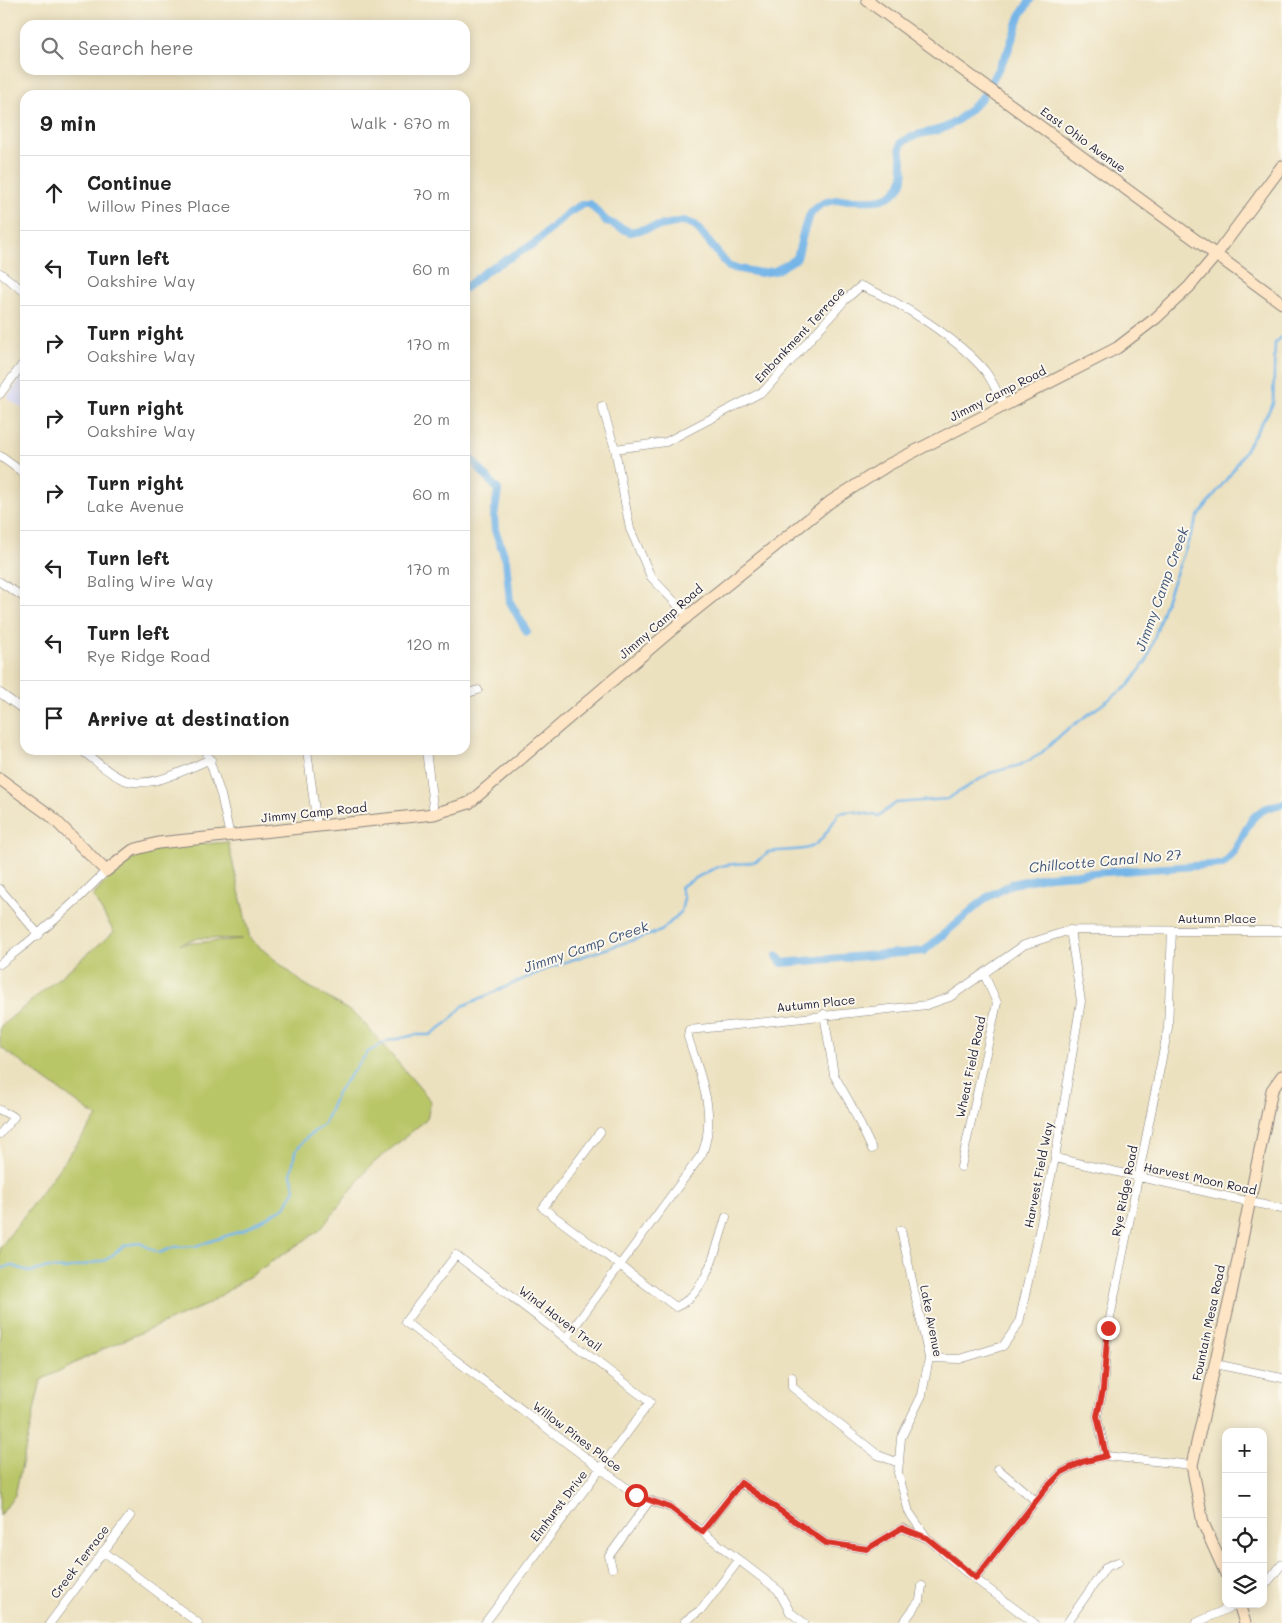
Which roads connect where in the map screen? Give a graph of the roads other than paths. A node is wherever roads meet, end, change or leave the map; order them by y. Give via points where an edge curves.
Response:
1 (867, 0) edge
2 (1282, 166) edge
3 (1216, 255) junction
4 (0, 273) edge
5 (20, 288) edge
6 (1282, 303) edge
7 (20, 368) edge
8 (0, 394) edge
9 (602, 406) dead end
10 (1004, 406) junction
11 (616, 450) junction
12 (0, 456) edge
13 (20, 470) edge
14 (0, 582) edge
15 (20, 595) edge
16 (688, 616) junction
17 (478, 690) dead end
18 (470, 692) edge
19 (0, 693) edge
20 (20, 707) edge
21 (88, 755) edge
22 (209, 755) edge
23 (308, 755) edge
24 (427, 755) edge
25 (211, 759) junction
26 (0, 779) edge
27 (434, 814) junction
28 (317, 826) junction
29 (230, 836) junction
30 (106, 871) junction
31 (0, 889) edge
32 (1070, 930) junction
33 (1172, 930) junction
34 (1282, 931) edge
35 (39, 935) junction
36 (0, 964) edge
37 (984, 974) junction
38 (824, 1014) junction
39 (1282, 1076) edge
40 (0, 1110) edge
41 (600, 1132) dead end
42 (0, 1134) edge
43 (872, 1148) dead end
44 (1055, 1158) junction
45 (961, 1167) dead end
46 (1139, 1178) junction
47 (1248, 1200) junction
48 (1282, 1209) edge
49 (726, 1218) dead end
50 (901, 1230) dead end
51 (456, 1255) joint
52 (621, 1264) junction
53 (566, 1338) junction
54 (930, 1358) junction
55 (1215, 1364) junction
56 (792, 1377) dead end
57 (1282, 1378) edge
58 (650, 1402) joint
59 (1106, 1456) junction
60 (899, 1463) junction
61 (1192, 1465) junction
62 (998, 1469) dead end
63 (601, 1470) junction
64 (650, 1500) junction
65 (1036, 1501) junction
66 (130, 1516) dead end
67 (702, 1532) junction
68 (927, 1538) junction
69 (103, 1551) junction
70 (739, 1560) junction
71 (1118, 1562) dead end
72 (1282, 1564) edge
73 (1222, 1565) edge
74 (612, 1568) dead end
75 (976, 1578) junction
76 (1267, 1583) edge
77 (922, 1586) dead end
78 (1229, 1608) edge
79 (1239, 1608) edge
80 (686, 1621) dead end
81 (50, 1623) edge
82 (198, 1623) edge
83 (485, 1623) edge
84 (804, 1623) edge
85 (903, 1623) edge
86 (1034, 1623) edge
87 (1067, 1623) edge
88 (1196, 1623) edge
89 (1245, 1623) edge

1 - 3 street, East Ohio Avenue
2 - 3 street, Jimmy Camp Road
3 - 6 street, East Ohio Avenue
3 - 10 street, Jimmy Camp Road via 1189,287 1156,318 1117,348
4 - 5 street
7 - 8 street
9 - 11 street
10 - 11 street, Embankment Terrace via 987,373 963,348 883,294 861,286 764,391 666,442
10 - 16 street, Jimmy Camp Road via 888,465 830,502
11 - 16 street via 630,529 651,577
12 - 13 street
14 - 15 street
16 - 27 street, Jimmy Camp Road via 469,803
17 - 18 street
19 - 20 street
21 - 25 street via 123,779 146,782
22 - 25 street
23 - 28 street
24 - 27 street
25 - 29 street
26 - 30 street via 50,816
27 - 28 street, Jimmy Camp Road
28 - 29 street, Jimmy Camp Road
29 - 30 street, Jimmy Camp Road via 158,842 134,850
30 - 35 street, Jimmy Camp Road
31 - 35 street
32 - 33 street, Autumn Place
32 - 37 street, Autumn Place via 1024,945
32 - 44 street, Harvest Field Way via 1081,1001
33 - 34 street, Autumn Place
33 - 46 street, Rye Ridge Road via 1168,1028
35 - 36 street, Jimmy Camp Road
37 - 38 street, Autumn Place via 950,998 927,1005
37 - 45 street, Wheat Field Road via 997,1003
38 - 43 street via 834,1075
38 - 52 street, Autumn Place via 689,1030 688,1036 708,1101 709,1136 702,1154
39 - 47 street, Fountain Mesa Road via 1272,1090
40 - 42 street via 14,1117
41 - 52 street via 543,1208
44 - 46 street, Harvest Moon Road
44 - 54 street, Harvest Field Way via 1019,1323 1003,1346 960,1359
46 - 47 street, Harvest Moon Road
46 - 59 street, Rye Ridge Road via 1108,1328 1103,1390 1097,1416
47 - 48 street, Harvest Moon Road
47 - 55 street, Fountain Mesa Road
49 - 52 street via 708,1274 687,1302 676,1307
50 - 54 street, Lake Avenue
51 - 53 street, Wind Haven Trail
51 - 63 street, Willow Pines Place via 404,1322
52 - 53 street, Autumn Place
53 - 58 street, Wind Haven Trail
54 - 60 street, Lake Avenue via 922,1395 901,1438
55 - 57 street
55 - 61 street, Fountain Mesa Road
56 - 60 street via 792,1387 878,1455
58 - 63 street, Elmhurst Drive
59 - 61 street
59 - 65 street via 1082,1462 1062,1472
60 - 68 street, Lake Avenue via 898,1473 909,1512
61 - 73 street, Fountain Mesa Road via 1203,1523
62 - 65 street
63 - 64 street, Willow Pines Place via 636,1495
63 - 83 street, Elmhurst Drive
64 - 67 street, Willow Pines Place via 671,1508
64 - 74 street via 609,1556
65 - 75 street
66 - 69 street, Creek Terrace
67 - 68 street via 741,1483 826,1543 867,1549 902,1528
67 - 70 street, Willow Pines Place
68 - 75 street, Lake Avenue
69 - 81 street, Creek Terrace
69 - 82 street
70 - 80 street via 702,1609
70 - 84 street, Willow Pines Place via 778,1590 790,1612
71 - 87 street via 1106,1567
72 - 76 street
75 - 86 street, Lake Avenue
77 - 85 street via 920,1600
78 - 88 street
79 - 89 street

